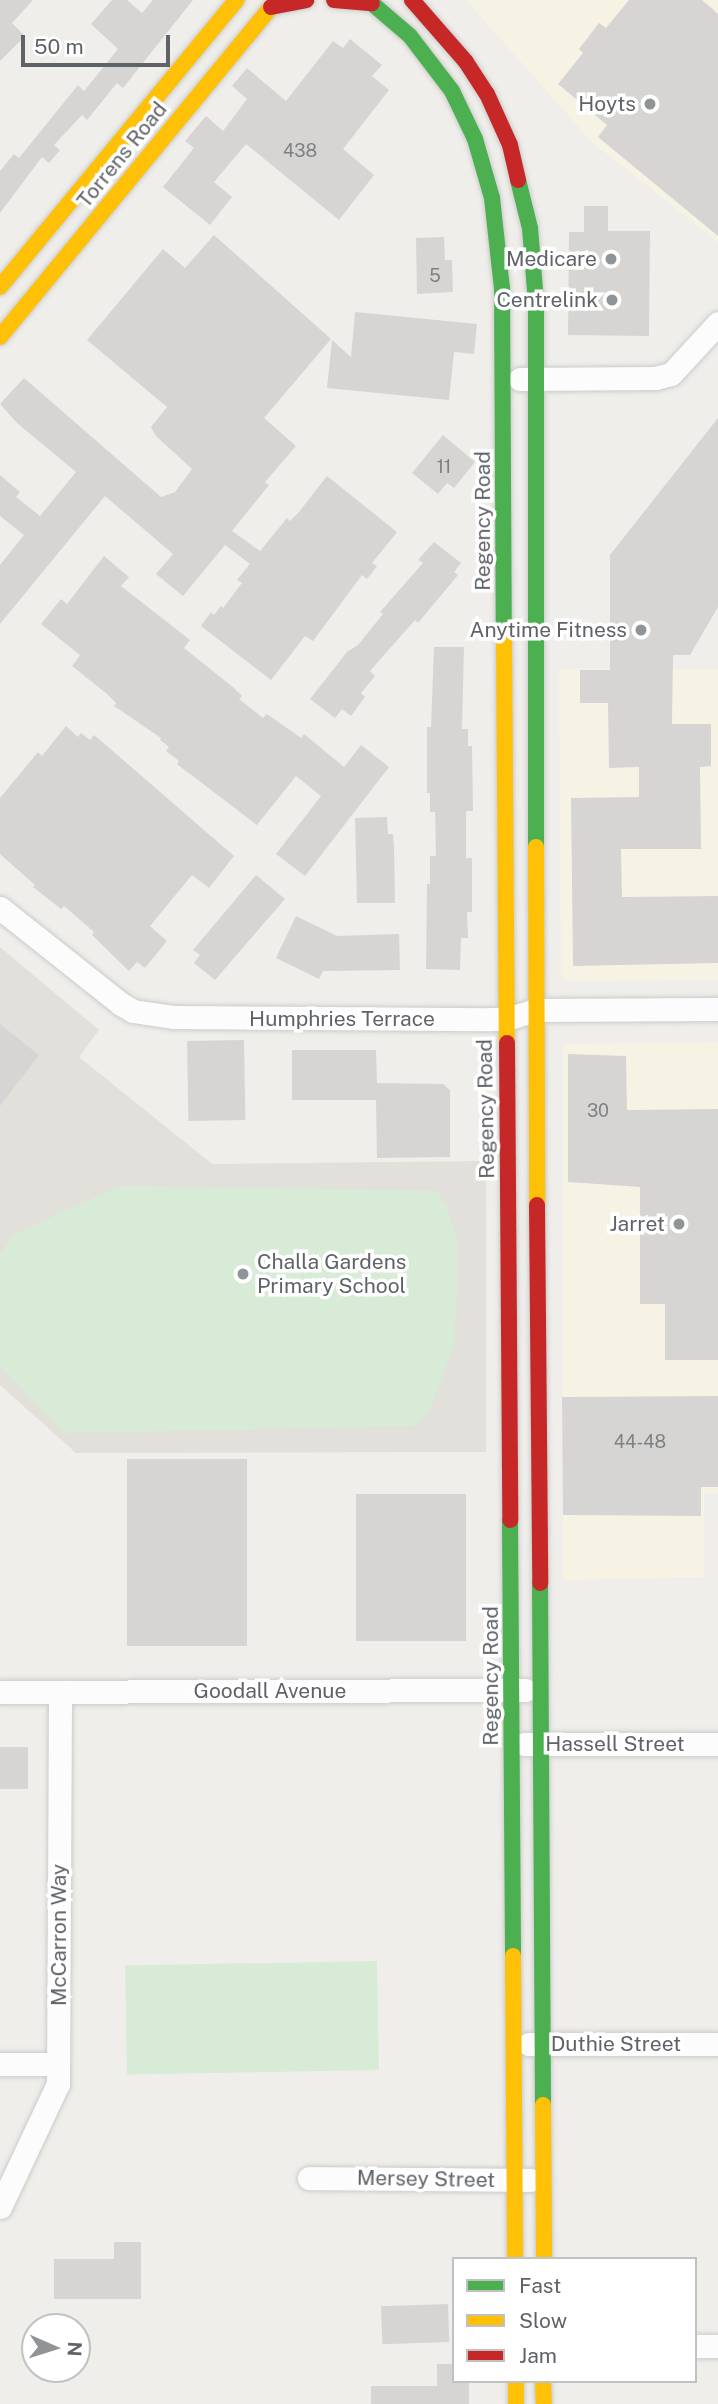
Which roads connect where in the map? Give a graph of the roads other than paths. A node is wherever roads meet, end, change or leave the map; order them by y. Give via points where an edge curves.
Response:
1 (237, 0) edge
2 (306, 0) edge
3 (334, 0) edge
4 (412, 0) edge
5 (370, 1) edge
6 (274, 4) edge
7 (0, 287) edge
8 (718, 323) edge
9 (0, 337) edge
10 (503, 379) junction
11 (537, 379) junction
12 (0, 908) edge
13 (718, 1009) edge
14 (536, 1010) junction
15 (506, 1019) junction
16 (512, 1690) junction
17 (540, 1690) junction
18 (0, 1692) edge
19 (60, 1692) junction
20 (541, 1743) junction
21 (513, 1744) junction
22 (718, 1744) edge
23 (718, 2043) edge
24 (543, 2044) junction
25 (515, 2045) junction
26 (0, 2064) edge
27 (58, 2064) junction
28 (309, 2178) dead end
29 (514, 2180) junction
30 (544, 2180) junction
31 (0, 2207) edge
32 (515, 2257) edge
33 (544, 2257) edge
34 (697, 2346) edge
35 (718, 2346) edge
36 (516, 2383) edge
37 (544, 2383) edge
38 (516, 2404) edge
39 (544, 2404) edge

1 - 7 main road, Torrens Road
2 - 6 main road
3 - 5 main road
4 - 11 main road via 466,62 487,94 510,145 530,228
5 - 10 main road, Regency Road via 410,36 452,91 474,138 492,198 498,239
6 - 9 main road, Torrens Road
8 - 11 street via 671,374
10 - 11 street
10 - 15 main road, Regency Road
11 - 14 main road
12 - 15 street, Humphries Terrace via 133,1011 173,1017
13 - 14 street, Humphries Terrace
14 - 15 street, Humphries Terrace
14 - 17 main road
15 - 16 main road, Regency Road
16 - 17 street, Goodall Avenue
16 - 19 street, Goodall Avenue
16 - 21 main road, Regency Road
17 - 20 main road
18 - 19 street, Goodall Avenue
19 - 27 street, McCarron Way
20 - 21 street, Hassell Street
20 - 22 street, Hassell Street
20 - 24 main road
21 - 25 main road, Regency Road
23 - 24 street, Duthie Street
24 - 25 street, Duthie Street
24 - 30 main road
25 - 29 main road, Regency Road
26 - 27 street
27 - 31 street, McCarron Way via 52,2101
28 - 29 street, Mersey Street
29 - 30 street, Mersey Street
29 - 32 main road, Regency Road
30 - 33 main road
34 - 35 street
36 - 38 main road
37 - 39 main road

